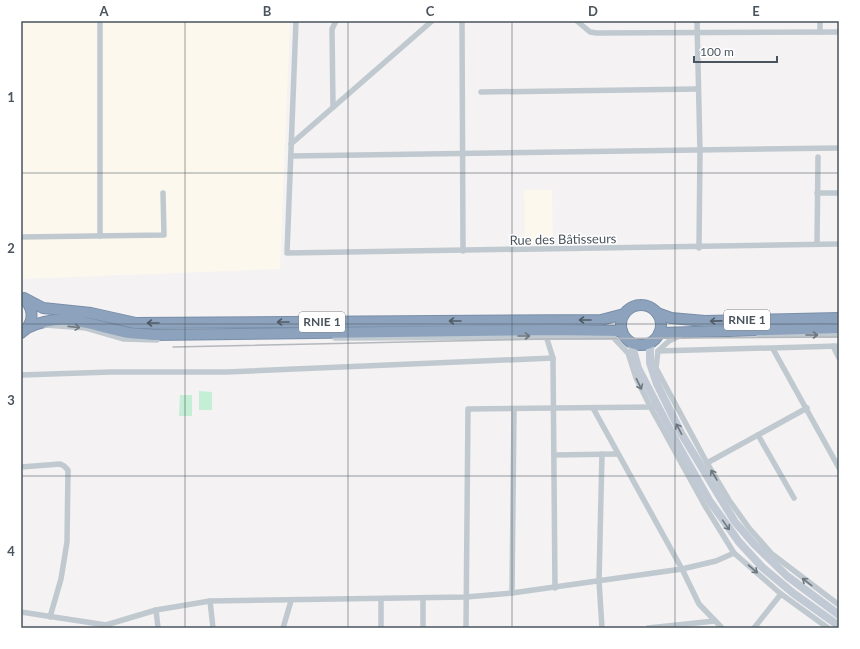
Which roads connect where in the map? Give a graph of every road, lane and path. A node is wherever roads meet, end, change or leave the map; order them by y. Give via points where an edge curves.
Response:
1 (100, 21) edge
2 (296, 21) edge
3 (336, 21) edge
4 (432, 21) edge
5 (462, 21) edge
6 (577, 21) edge
7 (697, 21) edge
8 (820, 21) edge
9 (697, 32) junction
10 (820, 32) junction
11 (839, 32) edge
12 (698, 89) junction
13 (481, 92) dead end
14 (333, 107) junction
15 (291, 144) junction
16 (839, 148) edge
17 (700, 151) junction
18 (463, 153) junction
19 (291, 156) junction
20 (818, 157) dead end
21 (163, 193) dead end
22 (817, 193) junction
23 (839, 193) edge
24 (100, 236) junction
25 (21, 237) edge
26 (818, 244) junction
27 (839, 244) edge
28 (699, 248) junction
29 (463, 251) junction
30 (22, 297) edge
31 (657, 313) junction
32 (624, 314) junction
33 (839, 318) edge
34 (839, 328) edge
35 (27, 329) edge
36 (622, 331) junction
37 (658, 333) junction
38 (839, 335) edge
39 (546, 336) junction
40 (631, 342) junction
41 (650, 342) junction
42 (836, 346) edge
43 (773, 348) junction
44 (658, 351) junction
45 (553, 358) junction
46 (839, 358) edge
47 (21, 375) edge
48 (654, 407) junction
49 (593, 408) junction
50 (807, 408) junction
51 (514, 409) junction
52 (553, 409) junction
53 (758, 435) junction
54 (602, 454) junction
55 (617, 454) junction
56 (554, 455) junction
57 (707, 463) junction
58 (21, 467) edge
59 (839, 468) edge
60 (794, 498) dead end
61 (734, 553) junction
62 (682, 569) junction
63 (600, 581) junction
64 (555, 588) junction
65 (512, 593) junction
66 (781, 594) junction
67 (466, 597) junction
68 (423, 598) junction
69 (381, 599) junction
70 (210, 601) junction
71 (291, 601) junction
72 (839, 605) edge
73 (156, 610) junction
74 (21, 612) edge
75 (839, 615) edge
76 (50, 617) junction
77 (715, 622) junction
78 (117, 625) edge
79 (839, 626) edge
80 (158, 628) edge
81 (213, 628) edge
82 (283, 628) edge
83 (381, 628) edge
84 (423, 628) edge
85 (466, 628) edge
86 (602, 628) edge
87 (648, 628) edge
88 (722, 628) edge
89 (754, 628) edge
90 (828, 628) edge

1 - 24 street
2 - 15 street
3 - 14 street via 332,29
4 - 14 street
5 - 18 street
6 - 9 street via 590,32
7 - 9 street
8 - 10 street
9 - 10 street
9 - 12 street
10 - 11 street
12 - 13 street
12 - 17 street
14 - 15 street
15 - 19 street
16 - 17 street
17 - 18 street
17 - 28 street
18 - 19 street
18 - 29 street
19 - 29 street, Rue des Bâtisseurs via 287,253
20 - 22 street
21 - 24 street via 164,235
22 - 23 street
22 - 26 street
24 - 25 street
26 - 27 street, Rue des Bâtisseurs
26 - 28 street, Rue des Bâtisseurs
28 - 29 street, Rue des Bâtisseurs
32 -> 30 highway, RNIE 1 via 601,320 136,323 91,313 43,308
30 - 35 highway, RNIE 1 via 32,313
31 - 32 highway, RNIE 1 via 642,305 630,308
33 -> 31 highway, RNIE 1 via 705,321 671,318
31 - 37 highway via 661,325
32 - 36 highway via 621,322
34 - 37 highway, RNIE 1
35 - 36 highway, RNIE 1 via 54,320 71,320 131,333 154,334
35 -> 39 street via 86,328 115,337 143,340
36 - 40 highway via 625,338
37 - 41 highway
44 -> 38 street via 673,338 685,335
39 - 45 street
39 -> 48 street via 612,337 617,340 628,352 636,378
40 - 41 highway via 642,345
40 - 48 street via 638,368
75 -> 41 street via 787,576 763,554 736,522 681,433 657,384 650,363
42 - 43 street
42 - 46 street
43 - 44 street
43 - 50 street
44 - 57 street via 656,368
45 - 47 street via 227,372
45 - 52 street
48 - 49 street
48 - 61 street via 705,506
48 -> 79 street via 709,500 738,542 777,580
49 - 52 street
49 - 55 street
50 - 53 street
50 - 59 street
51 - 52 street
51 - 65 street
51 - 67 street via 468,409
52 - 56 street
53 - 57 street
53 - 60 street
54 - 55 street
54 - 56 street
54 - 63 street
55 - 62 street
56 - 64 street
72 -> 57 street via 772,554 749,528
58 - 76 street via 60,464 68,470 67,542 61,579
61 - 62 street via 716,561
61 -> 66 street
62 - 63 street
62 - 77 street via 699,604
63 - 64 street
63 - 86 street
64 - 65 street
65 - 67 street
66 - 89 street
66 - 90 street
67 - 68 street
67 - 85 street
68 - 69 street
68 - 84 street
69 - 71 street
69 - 83 street
70 - 71 street
70 - 73 street
70 - 81 street
71 - 82 street
73 - 78 street
73 - 80 street
74 - 76 street
76 - 78 street via 98,625
77 - 87 street
77 - 88 street

